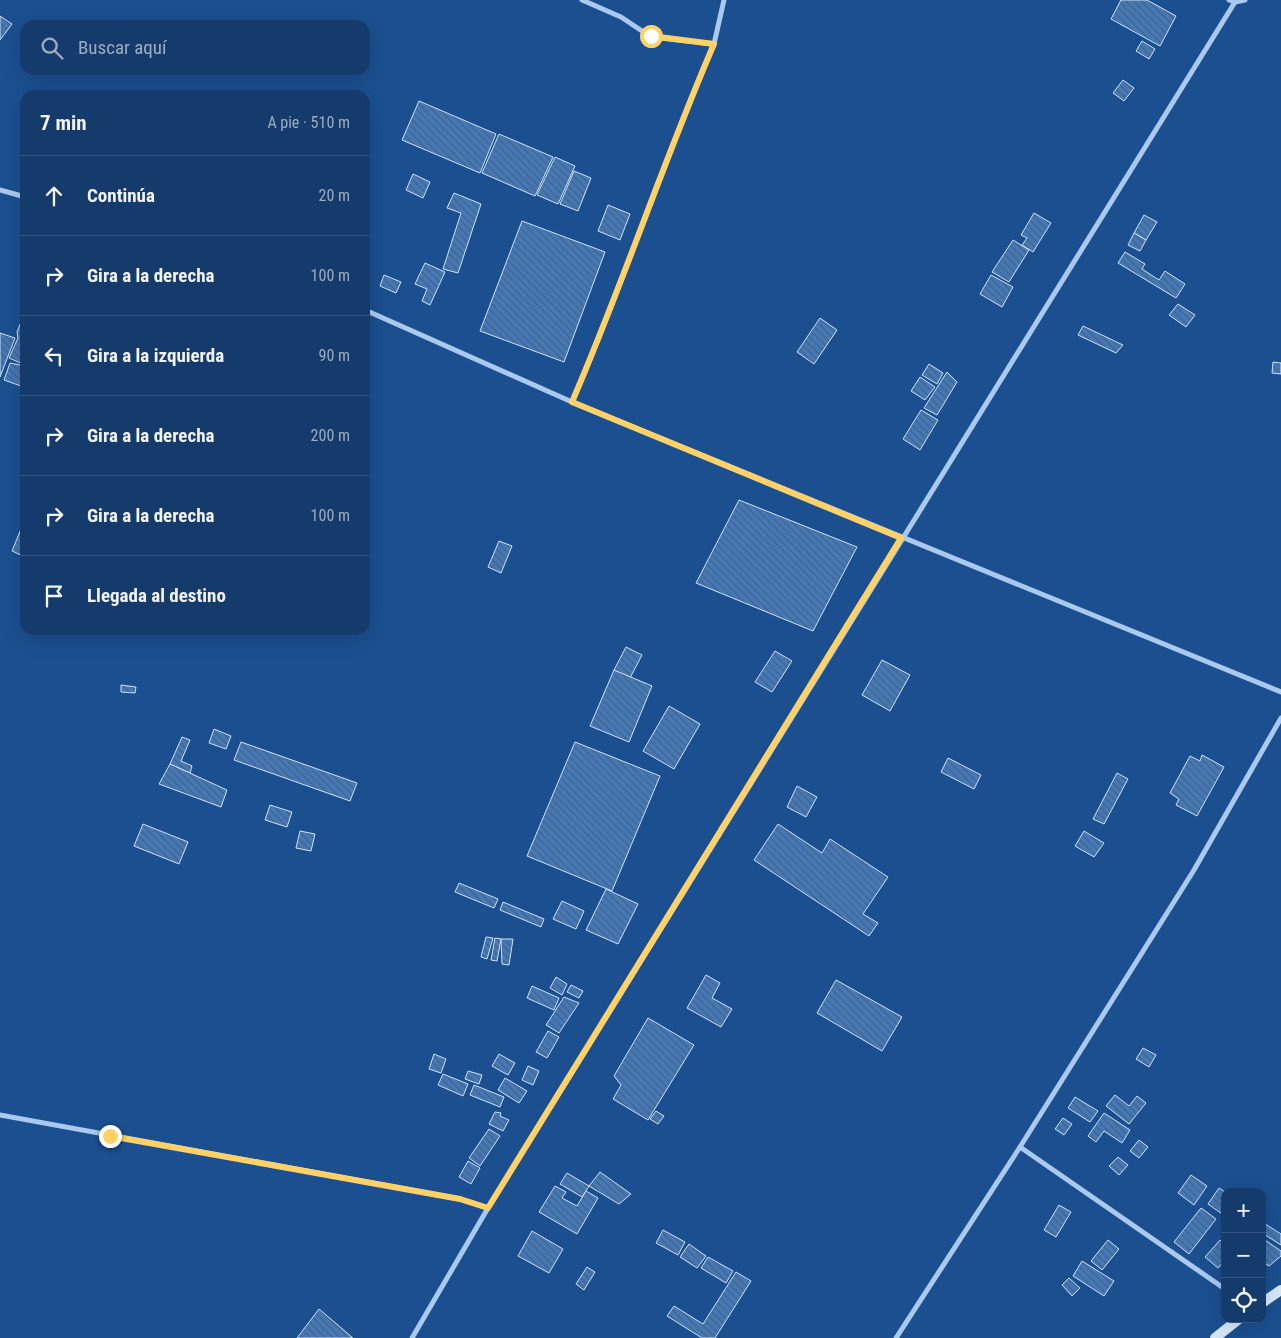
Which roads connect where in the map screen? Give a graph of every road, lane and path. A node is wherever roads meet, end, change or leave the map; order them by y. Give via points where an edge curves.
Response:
1 (582, 0) edge
2 (724, 0) edge
3 (1245, 0) edge
4 (1232, 1) edge
5 (714, 44) junction
6 (0, 190) edge
7 (20, 196) edge
8 (370, 312) edge
9 (572, 402) junction
10 (901, 538) junction
11 (1281, 692) edge
12 (1281, 718) edge
13 (0, 1114) edge
14 (1020, 1148) junction
15 (488, 1208) junction
16 (1221, 1286) edge
17 (1281, 1290) edge
18 (1266, 1300) edge
19 (1235, 1323) edge
20 (412, 1338) edge
21 (896, 1338) edge
22 (1215, 1338) edge

1 - 5 street via 621,17 651,36
2 - 5 street
3 - 4 street
4 - 10 street
5 - 9 street
6 - 7 street
8 - 9 street
9 - 10 street
10 - 11 street
10 - 15 street
12 - 14 street via 1194,870
13 - 15 street via 460,1199
14 - 16 street
14 - 21 street
15 - 20 street
17 - 18 main road
19 - 22 main road

